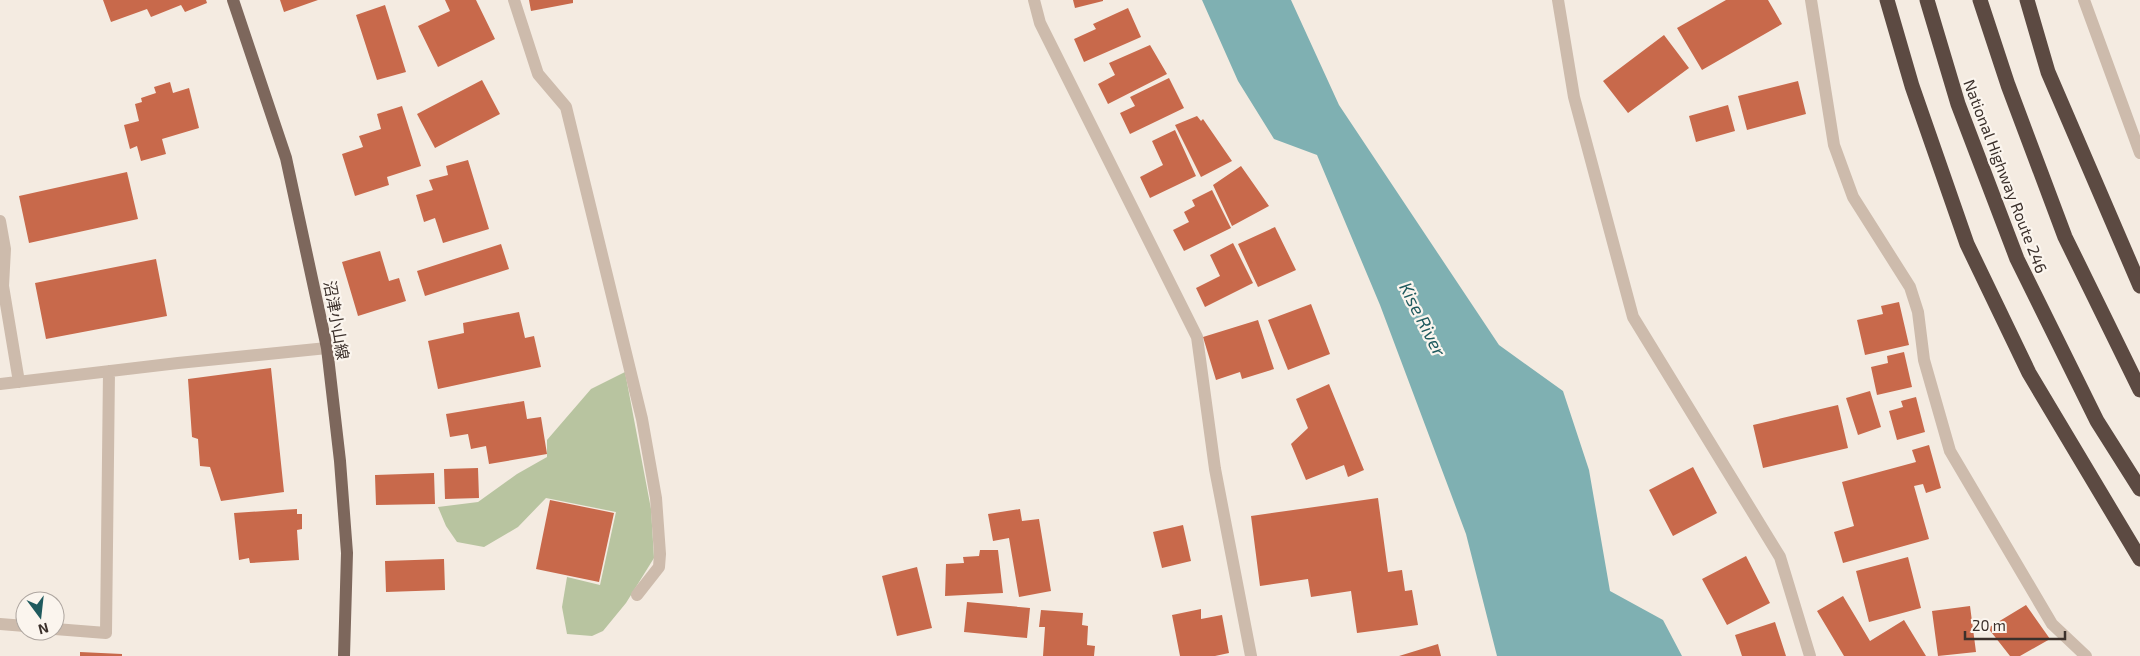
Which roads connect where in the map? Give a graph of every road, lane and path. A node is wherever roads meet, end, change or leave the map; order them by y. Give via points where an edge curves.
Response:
1 (233, 0) edge
2 (514, 0) edge
3 (1034, 0) edge
4 (1558, 0) edge
5 (1811, 0) edge
6 (1886, 0) edge
7 (1927, 0) edge
8 (1980, 0) edge
9 (2027, 0) edge
10 (2084, 0) edge
11 (2140, 153) edge
12 (0, 222) edge
13 (2140, 286) edge
14 (327, 348) junction
15 (109, 371) junction
16 (19, 382) junction
17 (0, 384) edge
18 (2140, 390) edge
19 (2140, 489) edge
20 (2140, 559) edge
21 (637, 595) dead end
22 (0, 624) edge
23 (15, 625) edge
24 (65, 630) edge
25 (344, 656) edge
26 (1251, 656) edge
27 (1810, 656) edge
28 (2086, 656) edge

1 - 14 main road, 沼津小山線 via 286,158
2 - 21 street via 538,74 566,107 642,418 656,498 660,554 659,568
3 - 26 street via 1040,23 1197,337 1215,469
4 - 27 street via 1574,97 1633,317 1780,556
5 - 28 street via 1834,145 1853,197 1910,288 1918,312 1924,360 1950,451 2052,624
6 - 20 highway via 1967,244 2029,373
7 - 19 highway, National Highway Route 246 via 1958,104 2017,259 2097,421
8 - 18 highway, National Highway Route 246 via 2065,237
9 - 13 highway via 2048,72
10 - 11 street
12 - 16 street via 5,249 3,286
14 - 15 street
14 - 25 main road, 沼津小山線 via 347,553
15 - 16 street
15 - 24 street via 106,633
16 - 17 street
22 - 23 street

